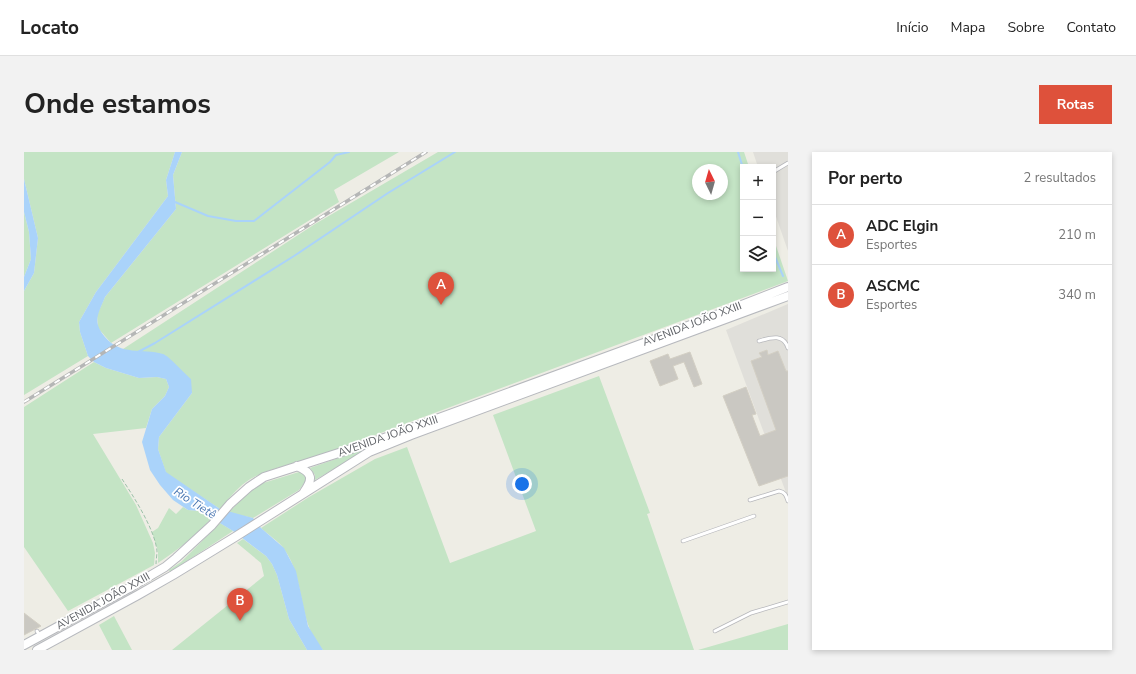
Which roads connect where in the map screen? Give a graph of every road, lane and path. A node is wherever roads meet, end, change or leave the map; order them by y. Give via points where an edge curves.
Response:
1 (788, 163) edge
2 (776, 170) edge
3 (788, 287) edge
4 (788, 296) edge
5 (759, 341) dead end
6 (788, 348) edge
7 (297, 466) junction
8 (122, 479) dead end
9 (302, 494) junction
10 (750, 500) dead end
11 (788, 501) edge
12 (754, 516) dead end
13 (683, 541) dead end
14 (155, 572) junction
15 (788, 602) edge
16 (715, 631) dead end
17 (24, 645) edge
18 (37, 650) edge

1 - 2 lane
3 - 7 main road, AVENIDA JOÃO XXIII via 652,340 405,430
4 - 9 main road, AVENIDA JOÃO XXIII via 386,444
5 - 6 lane via 781,338
7 - 9 main road via 306,470 310,477
7 - 14 main road, AVENIDA JOÃO XXIII via 256,482 176,558
8 - 14 path via 140,508 155,541
9 - 18 main road, AVENIDA JOÃO XXIII via 138,595
10 - 11 lane via 779,491 786,495
12 - 13 lane
14 - 17 main road, AVENIDA JOÃO XXIII via 38,634
15 - 16 lane via 750,613

